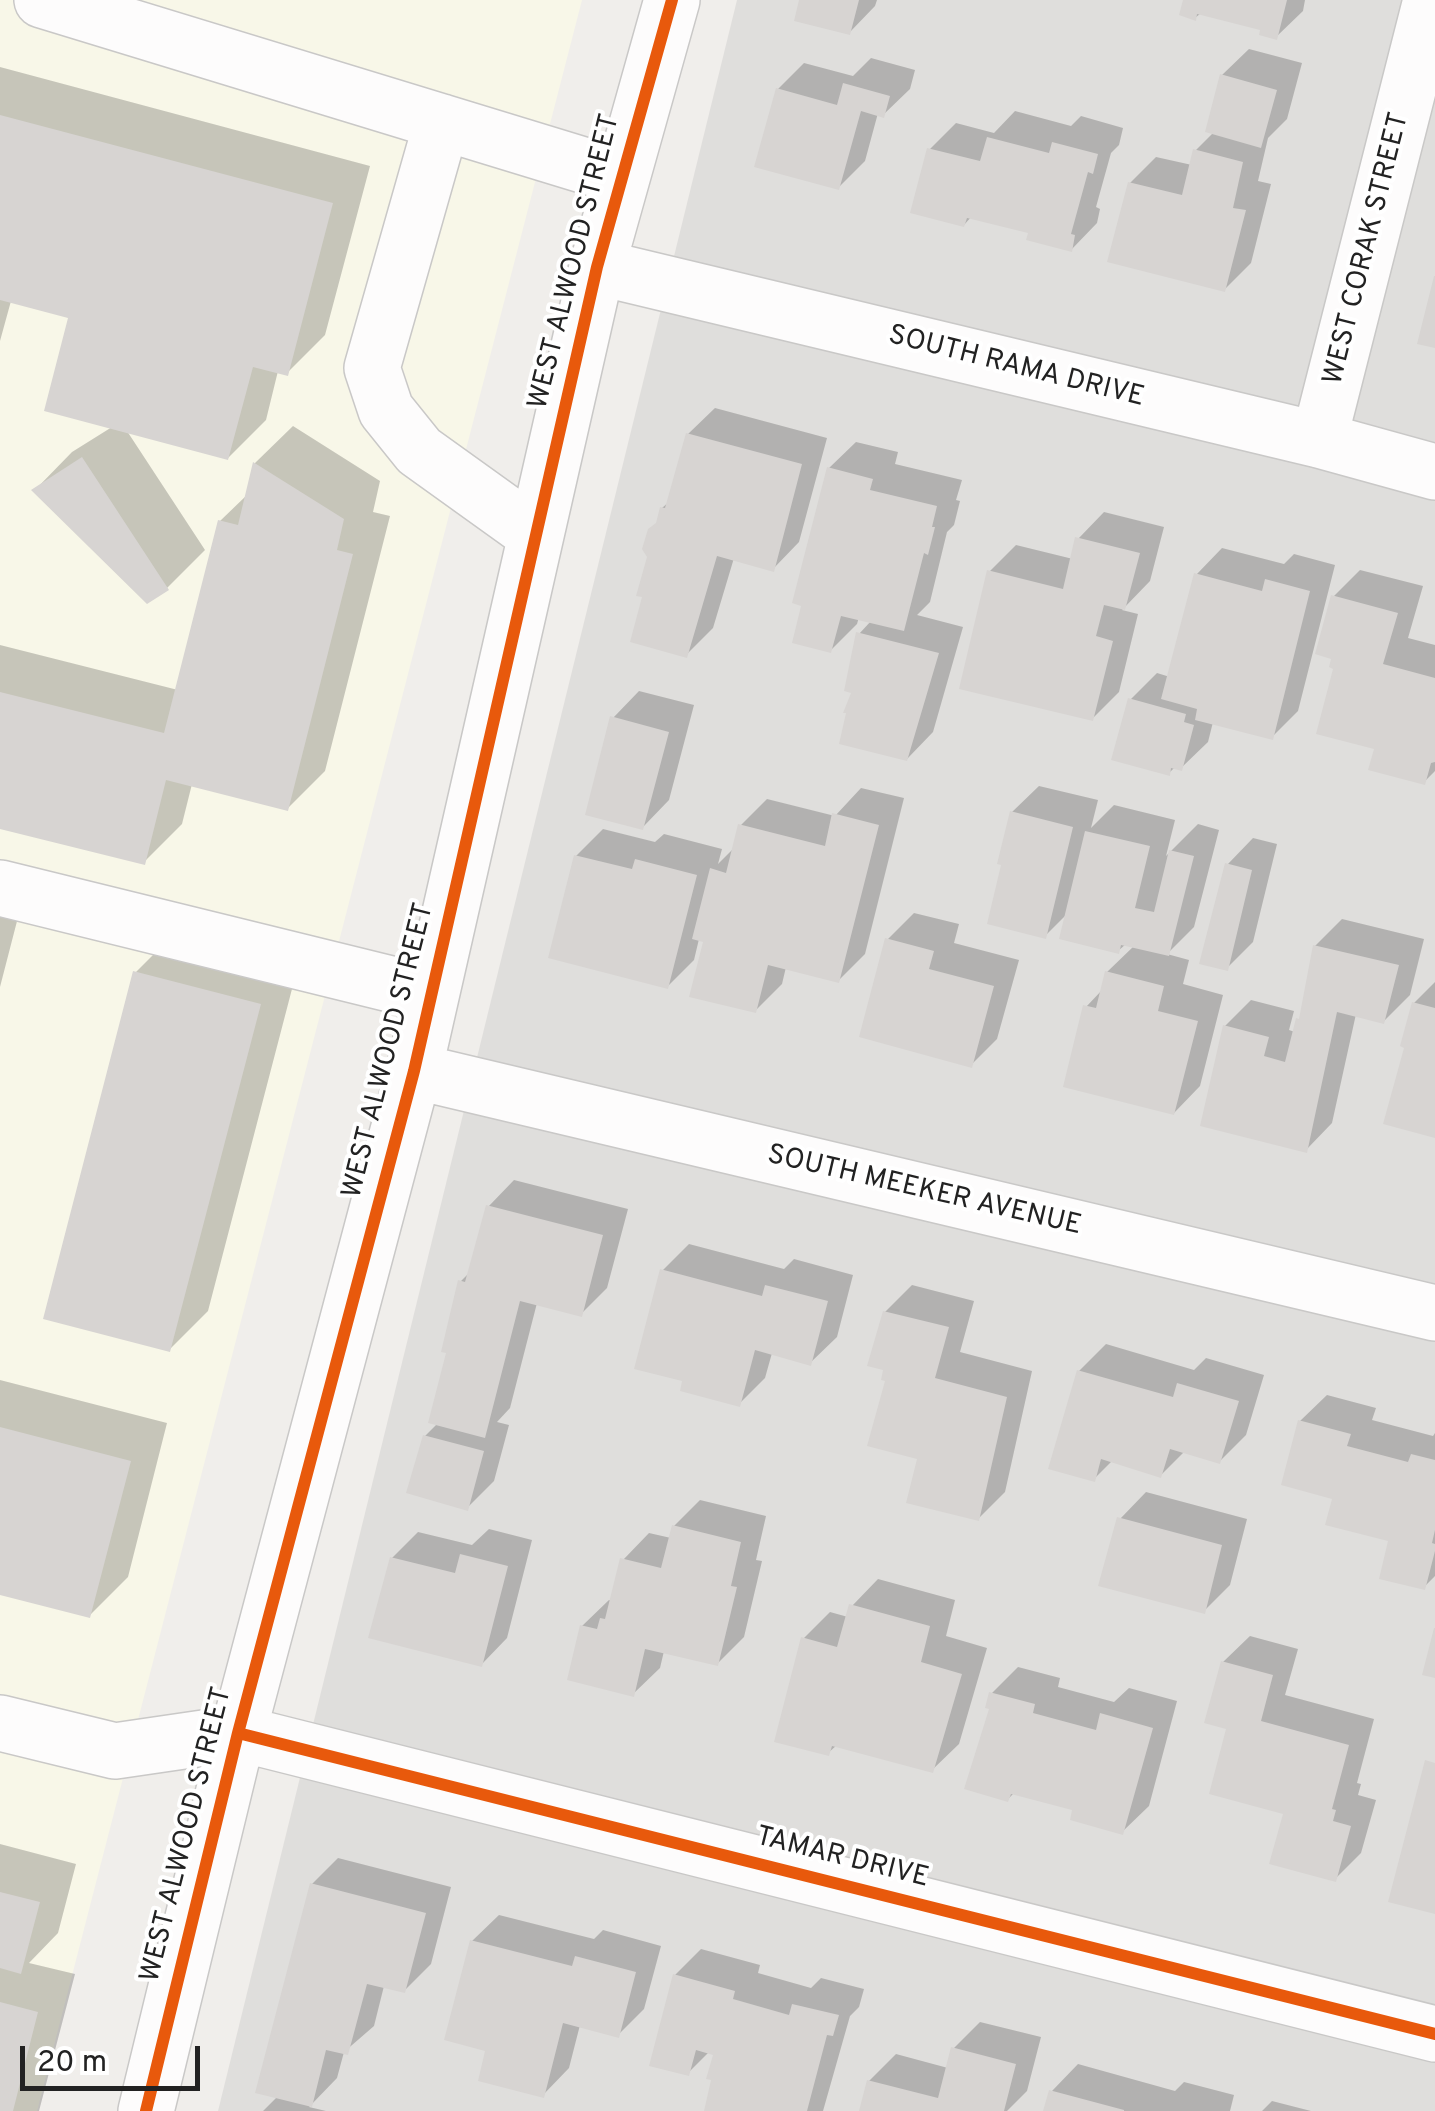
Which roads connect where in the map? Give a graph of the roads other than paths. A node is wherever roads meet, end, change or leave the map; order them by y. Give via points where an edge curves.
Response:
1 (42, 0) edge
2 (672, 0) edge
3 (1432, 0) edge
4 (102, 9) edge
5 (442, 122) junction
6 (622, 177) junction
7 (597, 267) junction
8 (1319, 440) junction
9 (1435, 472) edge
10 (536, 535) junction
11 (0, 888) edge
12 (430, 994) junction
13 (414, 1071) junction
14 (1435, 1312) edge
15 (0, 1723) edge
16 (238, 1733) junction
17 (1435, 2034) edge
18 (146, 2111) edge

1 - 4 street
2 - 6 street, WEST ALWOOD STREET
3 - 8 street, WEST CORAK STREET
4 - 5 street
5 - 6 street
5 - 10 street via 372,368 386,410 419,451
6 - 7 street, WEST ALWOOD STREET
7 - 8 street, SOUTH RAMA DRIVE
7 - 10 street, WEST ALWOOD STREET
8 - 9 street, SOUTH RAMA DRIVE
10 - 12 street, WEST ALWOOD STREET
11 - 12 street
12 - 13 street, WEST ALWOOD STREET
13 - 14 street, SOUTH MEEKER AVENUE
13 - 16 street, WEST ALWOOD STREET
15 - 16 street via 116,1751
16 - 17 street, TAMAR DRIVE
16 - 18 street, WEST ALWOOD STREET

